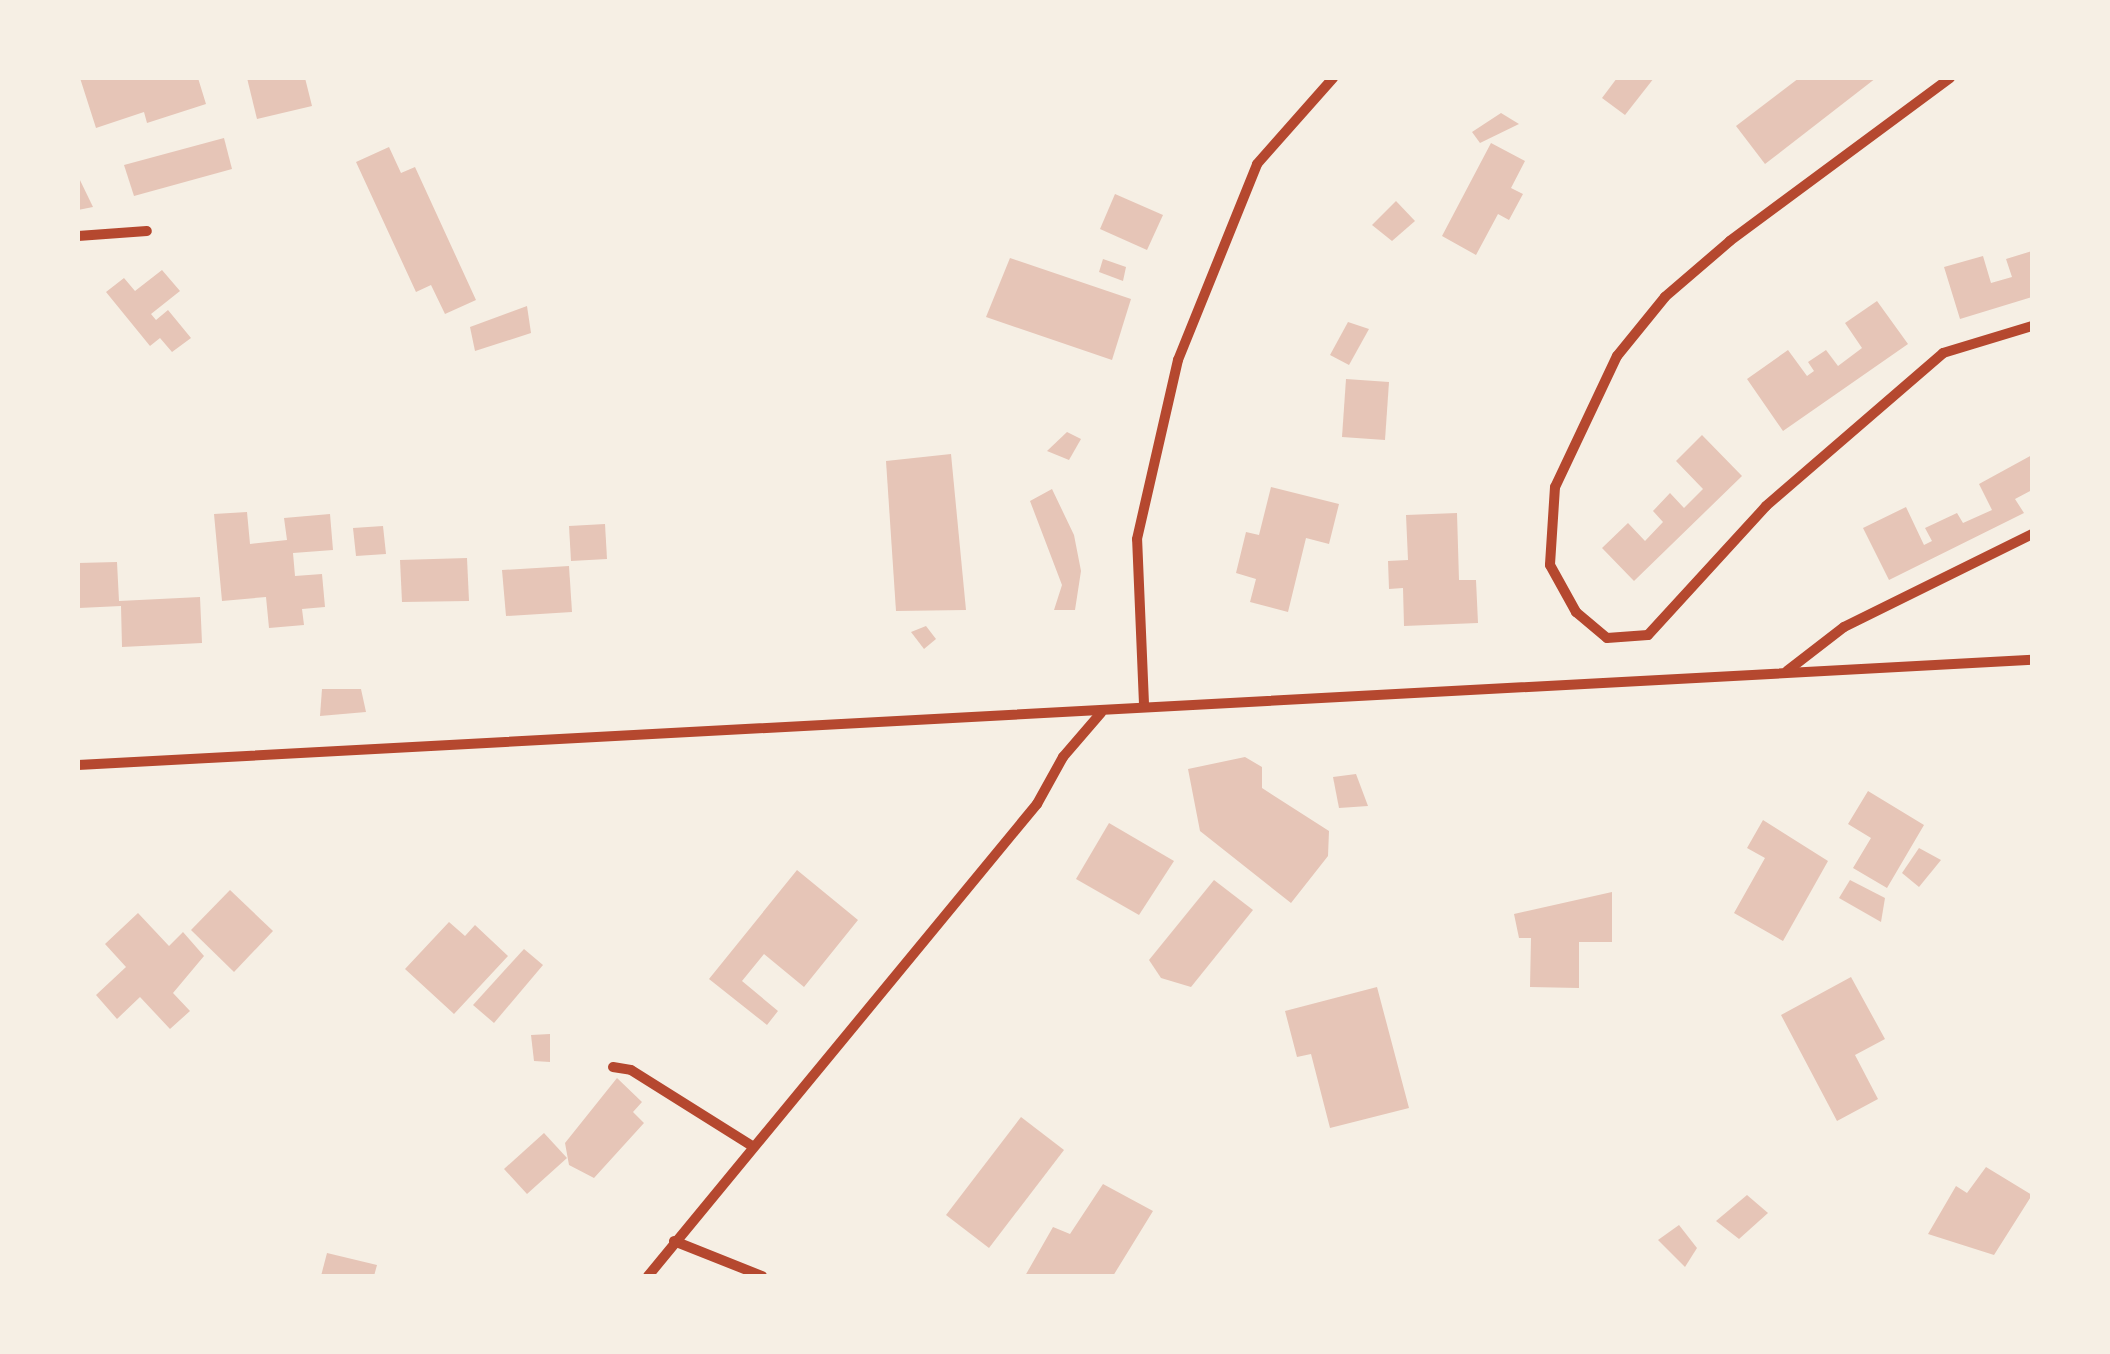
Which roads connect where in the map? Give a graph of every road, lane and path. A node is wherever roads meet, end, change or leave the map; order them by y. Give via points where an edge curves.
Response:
1 (1333, 78) edge
2 (1950, 78) edge
3 (147, 231) dead end
4 (78, 236) edge
5 (2032, 326) edge
6 (2032, 534) edge
7 (2032, 660) edge
8 (1786, 672) junction
9 (1144, 704) junction
10 (1102, 713) junction
11 (78, 765) edge
12 (613, 1067) dead end
13 (752, 1146) junction
14 (674, 1241) junction
15 (648, 1276) edge
16 (762, 1276) edge

1 - 9 street via 1256,164 1178,360 1137,539
2 - 5 street via 1730,241 1665,297 1617,356 1555,488 1550,564 1576,612 1607,638 1648,636 1766,506 1943,353
3 - 4 street
6 - 8 street via 1844,627
7 - 8 street
8 - 9 street
9 - 10 street
10 - 11 street
10 - 13 street via 1063,757 1037,804
12 - 13 street via 631,1070
13 - 14 street
14 - 15 street
14 - 16 street

